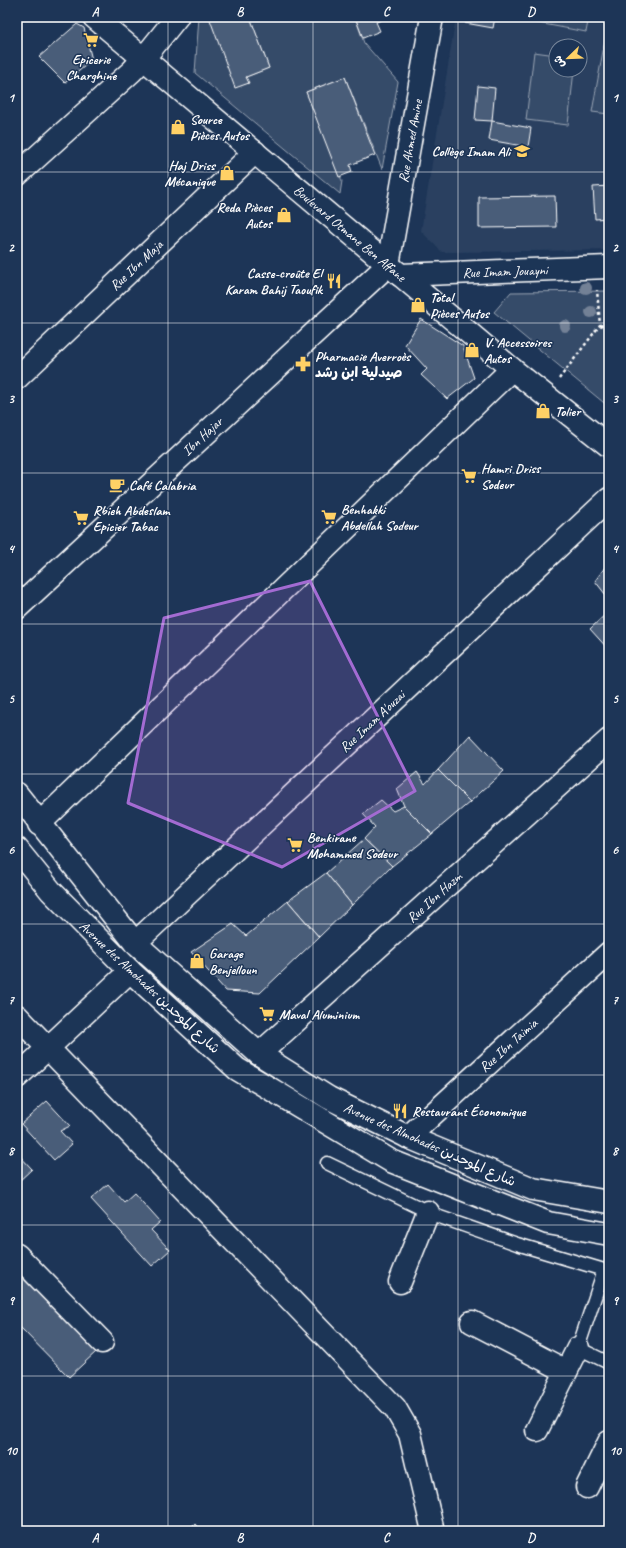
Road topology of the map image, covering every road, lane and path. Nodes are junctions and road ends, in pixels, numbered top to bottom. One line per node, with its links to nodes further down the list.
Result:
1 (94, 17): 4 (street, Boulevard Otmane Ben Affane)
2 (177, 17): 4 (street)
3 (432, 17): 8 (street, Rue Ahmed Amine)
4 (144, 58): 5 (street, Boulevard Otmane Ben Affane); 6 (street)
5 (255, 152): 8 (street, Boulevard Otmane Ben Affane); 12 (street, Rue Ibn Maja)
6 (17, 176)
7 (602, 267): 8 (street, Rue Imam Jouayni); 9 (path)
8 (394, 270): 11 (street, Boulevard Otmane Ben Affane); 16 (street, Ibn Hajar)
9 (600, 325): 10 (path); 13 (path)
10 (609, 328)
11 (512, 368): 13 (street, Boulevard Otmane Ben Affane); 19 (street)
12 (17, 378)
13 (546, 396): 14 (street, Boulevard Otmane Ben Affane)
14 (609, 446)
15 (609, 499): 21 (street, Rue Imam A'ouzai)
16 (17, 608)
17 (609, 740): 26 (street, Rue Ibn Hazm)
18 (17, 794): 19 (street, Avenue des Almohades شارع الموحدين)
19 (39, 824): 21 (street, Avenue des Almohades شارع الموحدين)
20 (17, 849): 23 (street, Avenue des Almohades شارع الموحدين)
21 (135, 944): 26 (street, Avenue des Almohades شارع الموحدين)
22 (609, 953): 28 (street, Rue Ibn Taimia)
23 (130, 971): 25 (street); 32 (street, Avenue des Almohades شارع الموحدين)
24 (17, 1016): 25 (street)
25 (48, 1048): 27 (street); 44 (street)
26 (259, 1054): 28 (street, Avenue des Almohades شارع الموحدين)
27 (17, 1077)
28 (408, 1137): 30 (street, Avenue des Almohades شارع الموحدين)
29 (327, 1164): 31 (lane)
30 (609, 1202)
31 (428, 1212): 34 (lane); 35 (street)
32 (609, 1234)
33 (17, 1255): 37 (street)
34 (606, 1270): 38 (lane)
35 (400, 1282)
36 (472, 1322): 40 (street)
37 (102, 1342)
38 (578, 1348): 39 (lane); 40 (street)
39 (609, 1363)
40 (566, 1371): 41 (street)
41 (537, 1430)
42 (609, 1442): 43 (street)
43 (587, 1487)
44 (433, 1531)

